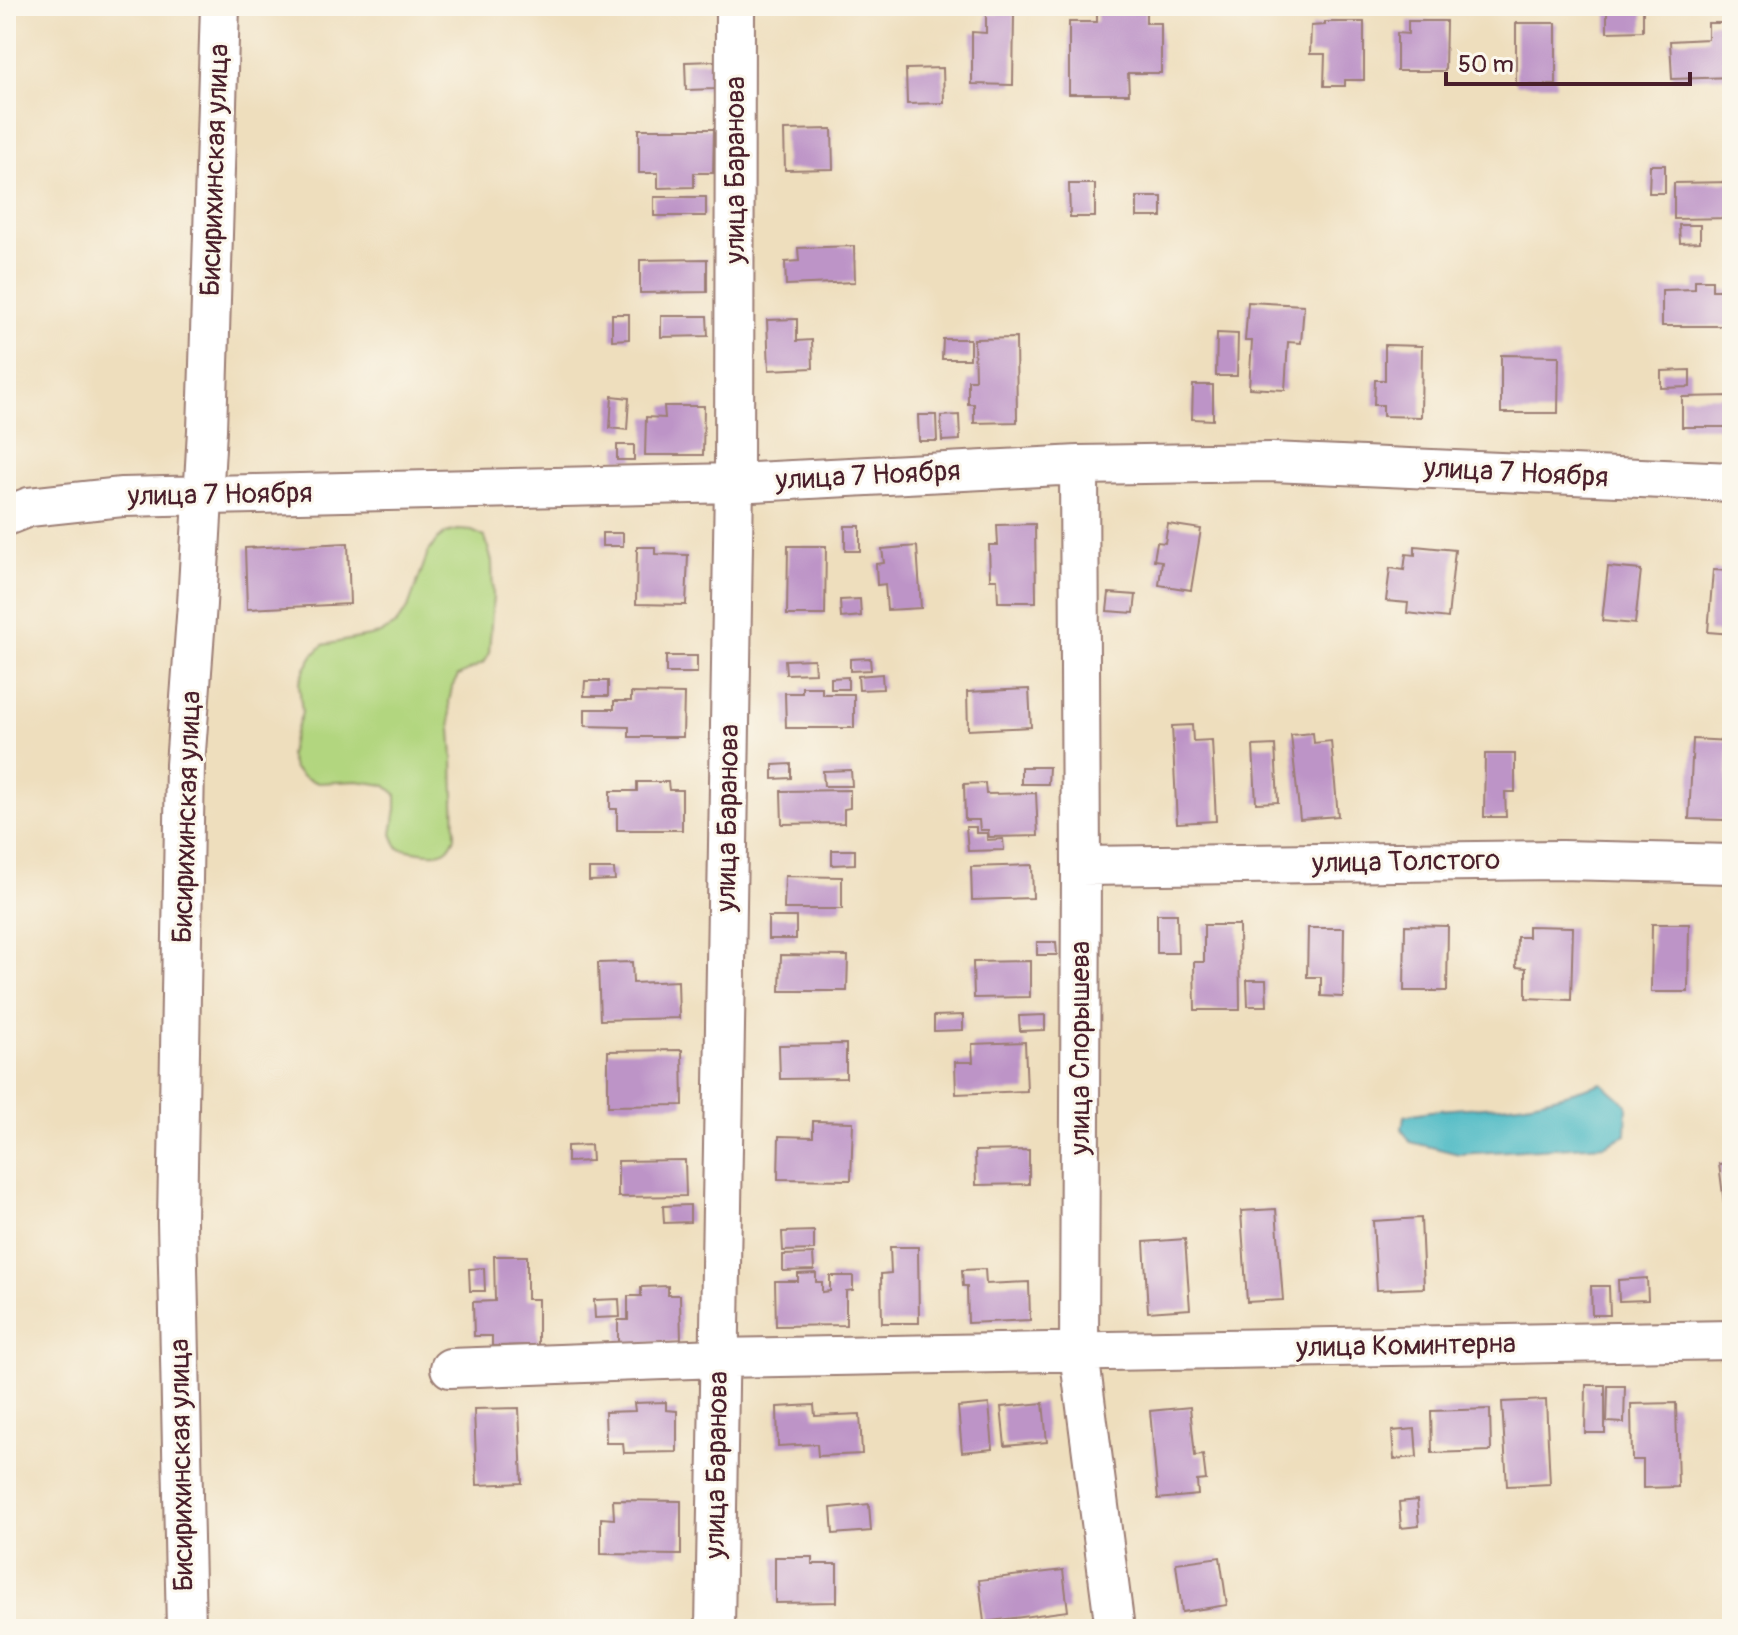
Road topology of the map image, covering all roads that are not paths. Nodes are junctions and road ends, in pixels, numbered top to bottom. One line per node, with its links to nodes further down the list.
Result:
1 (220, 6): 6 (street, Бисирихинская улица)
2 (735, 6): 5 (street, улица Баранова)
3 (1079, 465): 4 (street, улица 7 Ноября); 5 (street, улица 7 Ноября); 9 (street, улица Спорышева)
4 (1732, 482)
5 (734, 483): 6 (street, улица 7 Ноября); 12 (street, улица Баранова)
6 (203, 495): 7 (street, улица 7 Ноября); 14 (street, Бисирихинская улица)
7 (6, 516)
8 (1732, 864): 9 (street, улица Толстого)
9 (1081, 866): 11 (street, улица Спорышева)
10 (1732, 1340): 11 (street, улица Коминтерна)
11 (1079, 1353): 12 (street, улица Коминтерна); 16 (street, улица Спорышева)
12 (718, 1358): 13 (street, улица Коминтерна); 15 (street, улица Баранова)
13 (450, 1368)
14 (186, 1629)
15 (715, 1629)
16 (1115, 1629)

